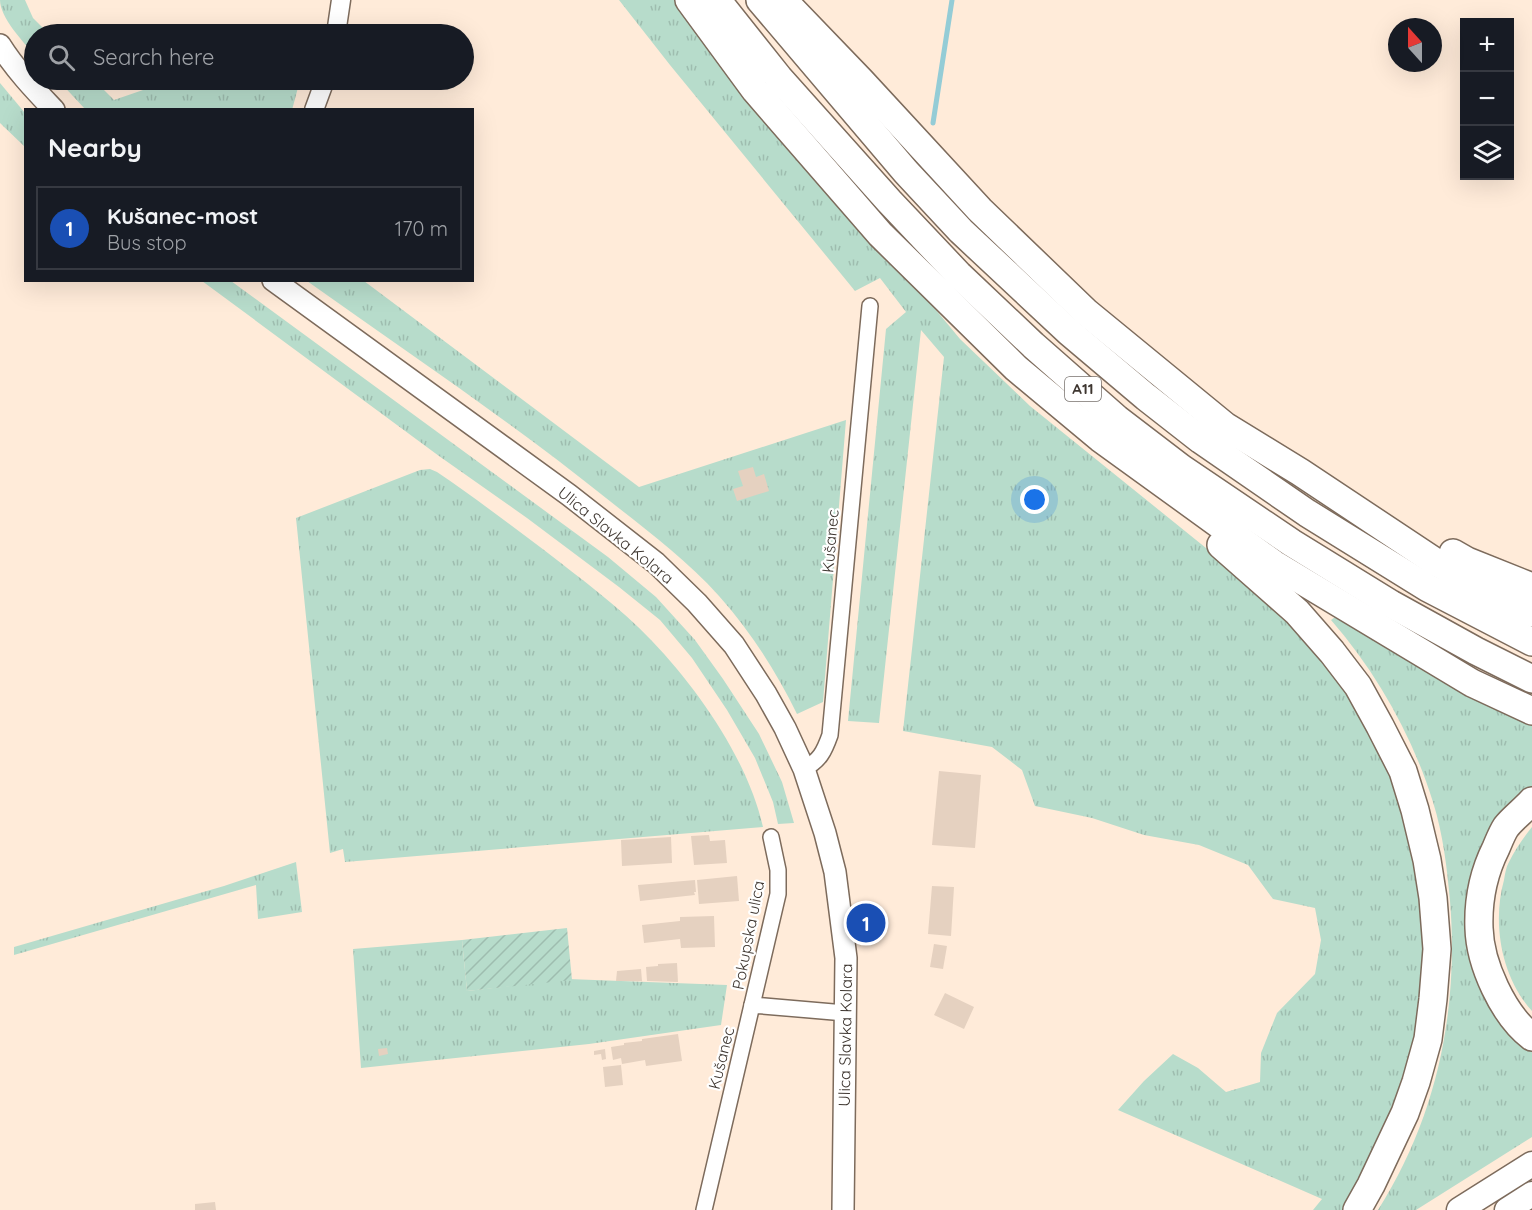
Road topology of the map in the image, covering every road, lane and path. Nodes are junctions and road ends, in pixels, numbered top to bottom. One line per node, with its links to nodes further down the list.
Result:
1 (341, 0): 6 (street)
2 (689, 0): 15 (highway)
3 (717, 0): 20 (highway, A11)
4 (760, 0): 19 (highway, A11)
5 (783, 0): 16 (highway)
6 (337, 24)
7 (0, 45): 8 (main road)
8 (24, 76)
9 (35, 90): 11 (main road)
10 (321, 90): 12 (street)
11 (52, 108)
12 (315, 108)
13 (276, 282): 22 (main road, Ulica Slavka Kolara)
14 (870, 306): 22 (street, Kušanec)
15 (1100, 438): 21 (highway); 32 (highway)
16 (1300, 472): 17 (highway); 18 (highway)
17 (1532, 587)
18 (1532, 613)
19 (1532, 642)
20 (1532, 679)
21 (1532, 711)
22 (804, 769): 26 (main road, Ulica Slavka Kolara)
23 (1532, 801): 27 (highway)
24 (771, 837): 25 (street, Pokupska ulica)
25 (752, 1005): 26 (street); 30 (street, Kušanec)
26 (845, 1013): 31 (main road, Ulica Slavka Kolara)
27 (1532, 1037)
28 (1532, 1164): 33 (main road)
29 (1532, 1194): 34 (main road)
30 (704, 1210)
31 (843, 1210)
32 (1357, 1210)
33 (1459, 1210)
34 (1507, 1210)

